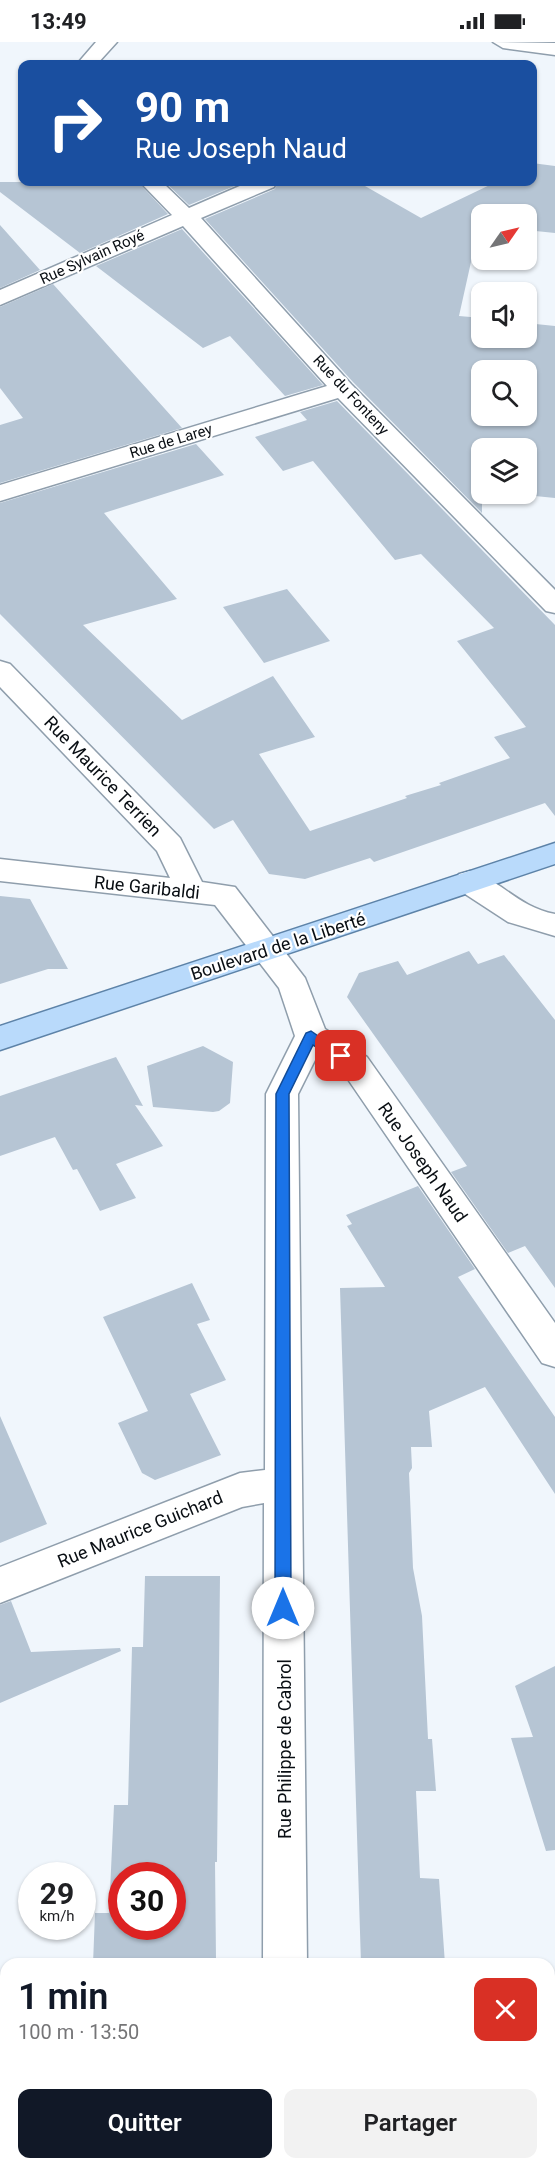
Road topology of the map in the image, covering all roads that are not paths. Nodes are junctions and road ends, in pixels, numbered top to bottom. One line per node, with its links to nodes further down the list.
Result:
1 (107, 42): 4 (street)
2 (502, 42): 3 (street)
3 (555, 49)
4 (91, 60)
5 (154, 186): 7 (street, Rue du Fonteny)
6 (256, 186): 7 (street, Rue Sylvain Royé)
7 (185, 216): 8 (street, Rue Sylvain Royé); 9 (street, Rue du Fonteny)
8 (0, 298)
9 (343, 389): 10 (street, Rue de Larey); 11 (street, Rue du Fonteny)
10 (0, 493)
11 (555, 605)
12 (0, 670): 16 (street, Rue Maurice Terrien)
13 (555, 853): 15 (main road, Boulevard de la Liberté)
14 (0, 870): 16 (street, Rue Garibaldi)
15 (470, 882): 17 (street); 18 (main road, Boulevard de la Liberté)
16 (191, 891): 18 (street, Rue Garibaldi)
17 (555, 925)
18 (270, 949): 19 (street); 20 (main road, Boulevard de la Liberté)
19 (311, 1036): 21 (street, Rue Joseph Naud); 22 (street, Rue Philippe de Cabrol)
20 (0, 1038)
21 (555, 1352)
22 (283, 1484): 23 (street, Rue Maurice Guichard); 24 (street, Rue Philippe de Cabrol)
23 (0, 1585)
24 (285, 1958)

